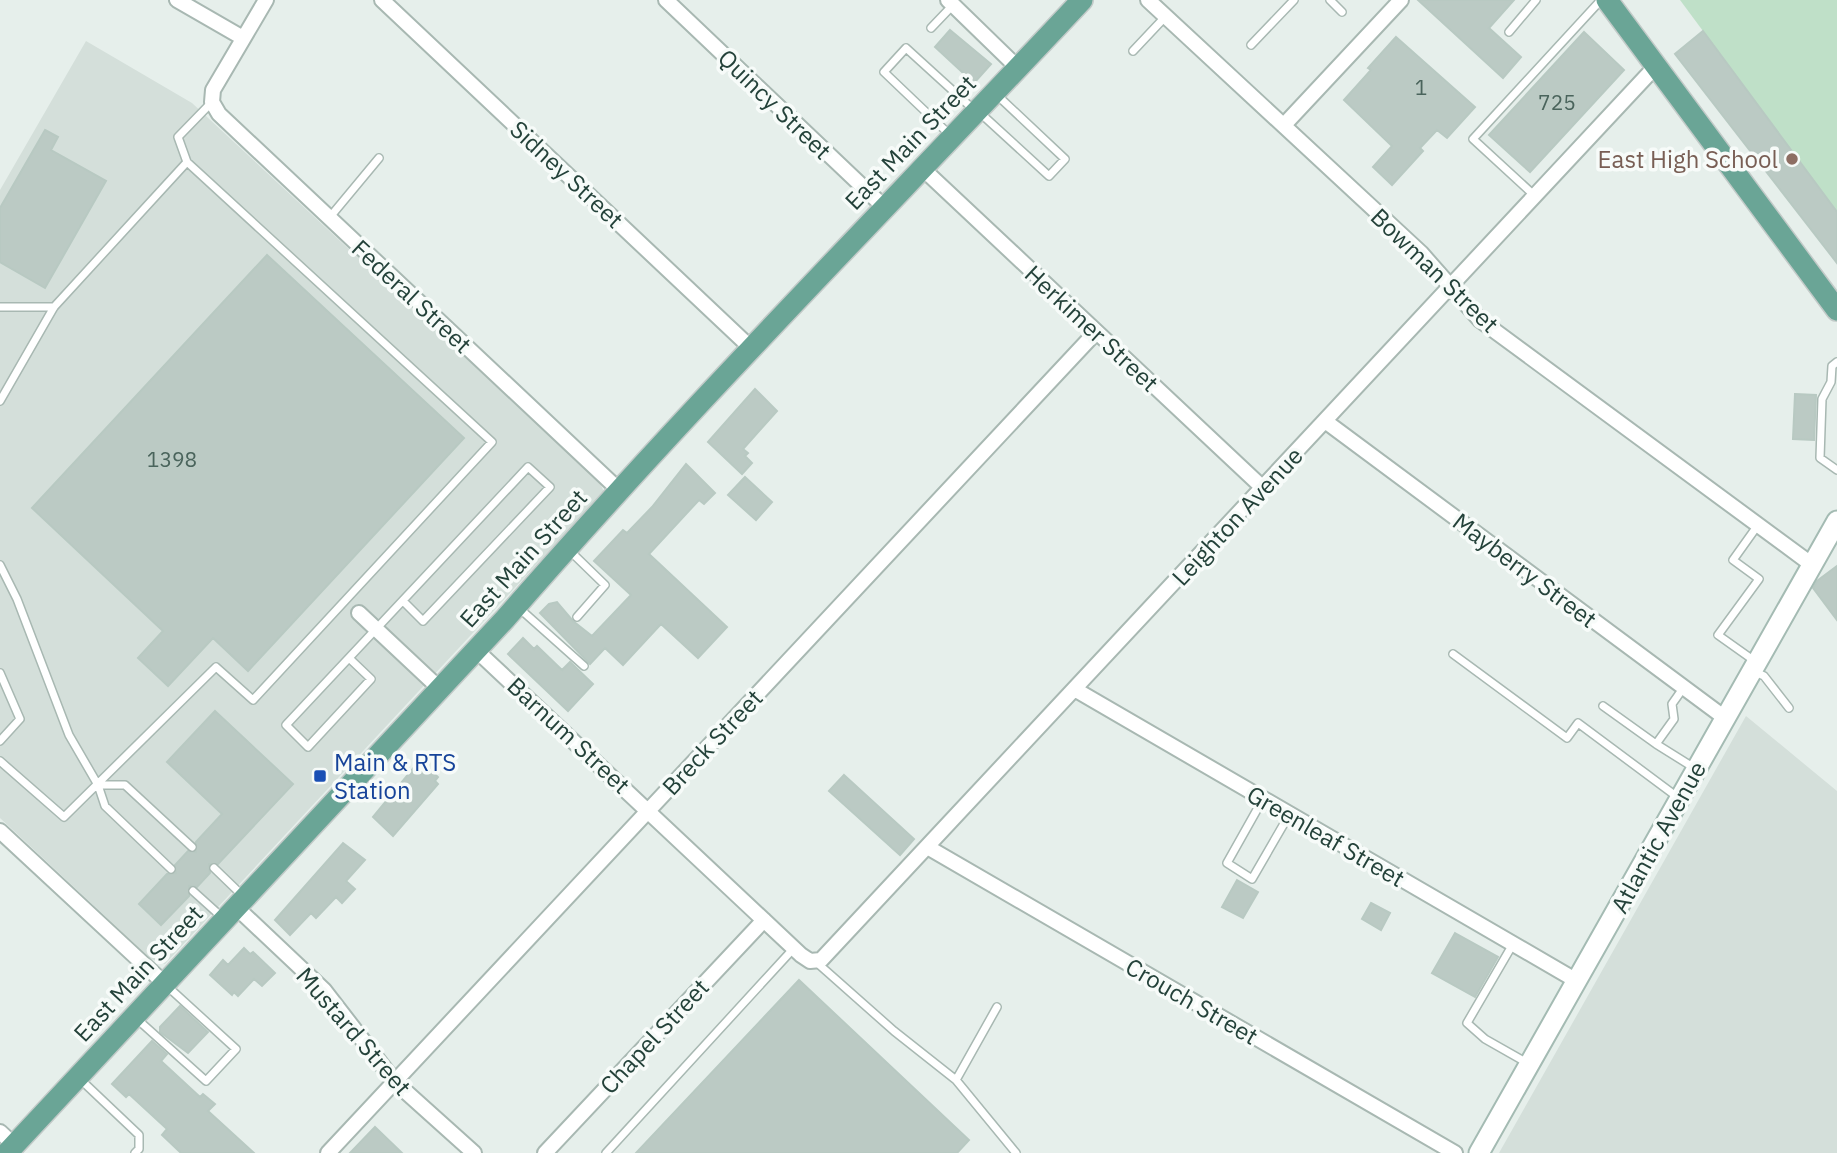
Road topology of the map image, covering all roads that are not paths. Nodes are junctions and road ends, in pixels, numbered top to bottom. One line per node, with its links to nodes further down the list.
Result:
1 (177, 0): 18 (street)
2 (266, 0): 18 (street)
3 (382, 0): 39 (street, Sidney Street)
4 (666, 0): 32 (street, Quincy Street)
5 (1082, 0): 22 (main road, East Main Street)
6 (1148, 0): 15 (street, Bowman Street)
7 (1294, 0): 19 (lane)
8 (1329, 0): 14 (lane)
9 (1401, 0): 26 (street)
10 (1536, 0): 17 (lane)
11 (1601, 0): 31 (lane)
12 (1607, 0): 21 (main road)
13 (950, 3): 16 (lane); 22 (street)
14 (1342, 12)
15 (1166, 16): 20 (lane); 26 (street, Bowman Street)
16 (932, 28)
17 (1509, 32)
18 (243, 38): 24 (street)
19 (1251, 45)
20 (1133, 51)
21 (1656, 66): 31 (street, Leighton Avenue); 37 (main road)
22 (1018, 68): 23 (main road, East Main Street)
23 (995, 92): 25 (main road, East Main Street); 25 (lane)
24 (212, 99): 29 (lane); 33 (street, Federal Street)
25 (977, 111): 27 (main road, East Main Street); 27 (lane)
26 (1284, 125): 34 (street, Bowman Street)
27 (952, 137): 30 (main road, East Main Street)
28 (379, 158): 33 (lane)
29 (187, 162): 36 (lane); 51 (lane)
30 (922, 168): 32 (main road, East Main Street); 38 (street, Herkimer Street)
31 (1535, 196): 34 (street, Leighton Avenue)
32 (884, 207): 39 (main road, East Main Street)
33 (329, 218): 45 (street, Federal Street)
34 (1450, 288): 42 (street, Leighton Avenue); 47 (street, Bowman Street)
35 (0, 307): 36 (lane)
36 (54, 307): 41 (lane)
37 (1837, 310)
38 (1096, 332): 44 (street, Herkimer Street); 76 (street, Breck Street)
39 (752, 349): 45 (main road, East Main Street)
40 (1837, 362): 43 (lane)
41 (0, 401)
42 (1325, 421): 44 (street, Leighton Avenue); 63 (street, Mayberry Street)
43 (1837, 470)
44 (1263, 488): 65 (street, Leighton Avenue)
45 (620, 491): 48 (main road, East Main Street)
46 (1837, 521): 49 (main road, Atlantic Avenue)
47 (1758, 525): 49 (street, Bowman Street); 61 (lane)
48 (566, 547): 53 (main road, East Main Street); 55 (lane)
49 (1811, 564): 61 (main road, Atlantic Avenue)
50 (0, 565): 73 (lane)
51 (345, 601): 54 (lane); 73 (lane)
52 (403, 601): 52 (lane); 56 (lane)
53 (516, 606): 57 (main road, East Main Street); 60 (lane)
54 (359, 613): 56 (street)
55 (577, 617)
56 (376, 629): 59 (lane); 64 (street)
57 (476, 650): 64 (main road, East Main Street); 76 (street, Barnum Street)
58 (1454, 654): 75 (lane)
59 (349, 658): 59 (lane)
60 (584, 666)
61 (1754, 666): 67 (lane); 68 (main road, Atlantic Avenue)
62 (0, 673): 69 (lane)
63 (1684, 687): 68 (street, Mayberry Street); 70 (lane)
64 (440, 689): 84 (main road, East Main Street)
65 (1076, 690): 74 (street, Greenleaf Street); 80 (street, Leighton Avenue)
66 (1603, 706): 70 (lane)
67 (1789, 708)
68 (1725, 718): 72 (main road, Atlantic Avenue)
69 (0, 741)
70 (1656, 744): 72 (lane)
71 (0, 761): 73 (lane)
72 (1696, 769): 75 (main road, Atlantic Avenue)
73 (98, 785): 79 (lane); 82 (lane)
74 (1263, 799): 77 (street, Greenleaf Street); 77 (lane)
75 (1680, 799): 89 (main road, Atlantic Avenue)
76 (649, 810): 85 (street, Barnum Street); 96 (street, Breck Street)
77 (1289, 814): 86 (street, Greenleaf Street)
78 (0, 831): 90 (street)
79 (192, 847)
80 (929, 848): 88 (street, Leighton Avenue); 104 (street, Crouch Street)
81 (214, 868): 84 (lane)
82 (171, 869)
83 (193, 891): 84 (lane)
84 (235, 908): 90 (main road, East Main Street); 96 (street, Mustard Street)
85 (764, 919): 87 (street, Barnum Street); 101 (street, Chapel Street)
86 (1513, 944): 89 (street, Greenleaf Street); 93 (lane)
87 (794, 948): 88 (street, Barnum Street); 102 (lane)
88 (815, 961): 95 (lane)
89 (1577, 981): 93 (main road, Atlantic Avenue)
90 (165, 984): 92 (main road, East Main Street); 92 (lane)
91 (997, 1007): 95 (lane)
92 (134, 1017): 94 (main road, East Main Street)
93 (1530, 1064): 105 (main road, Atlantic Avenue)
94 (78, 1077): 97 (main road, East Main Street); 98 (lane)
95 (956, 1080): 103 (lane)
96 (395, 1082): 99 (street, Breck Street); 100 (street, Mustard Street)
97 (7, 1143)
98 (139, 1152)
99 (328, 1153)
100 (474, 1153)
101 (545, 1153)
102 (606, 1153)
103 (1016, 1153)
104 (1455, 1153)
105 (1479, 1153)

